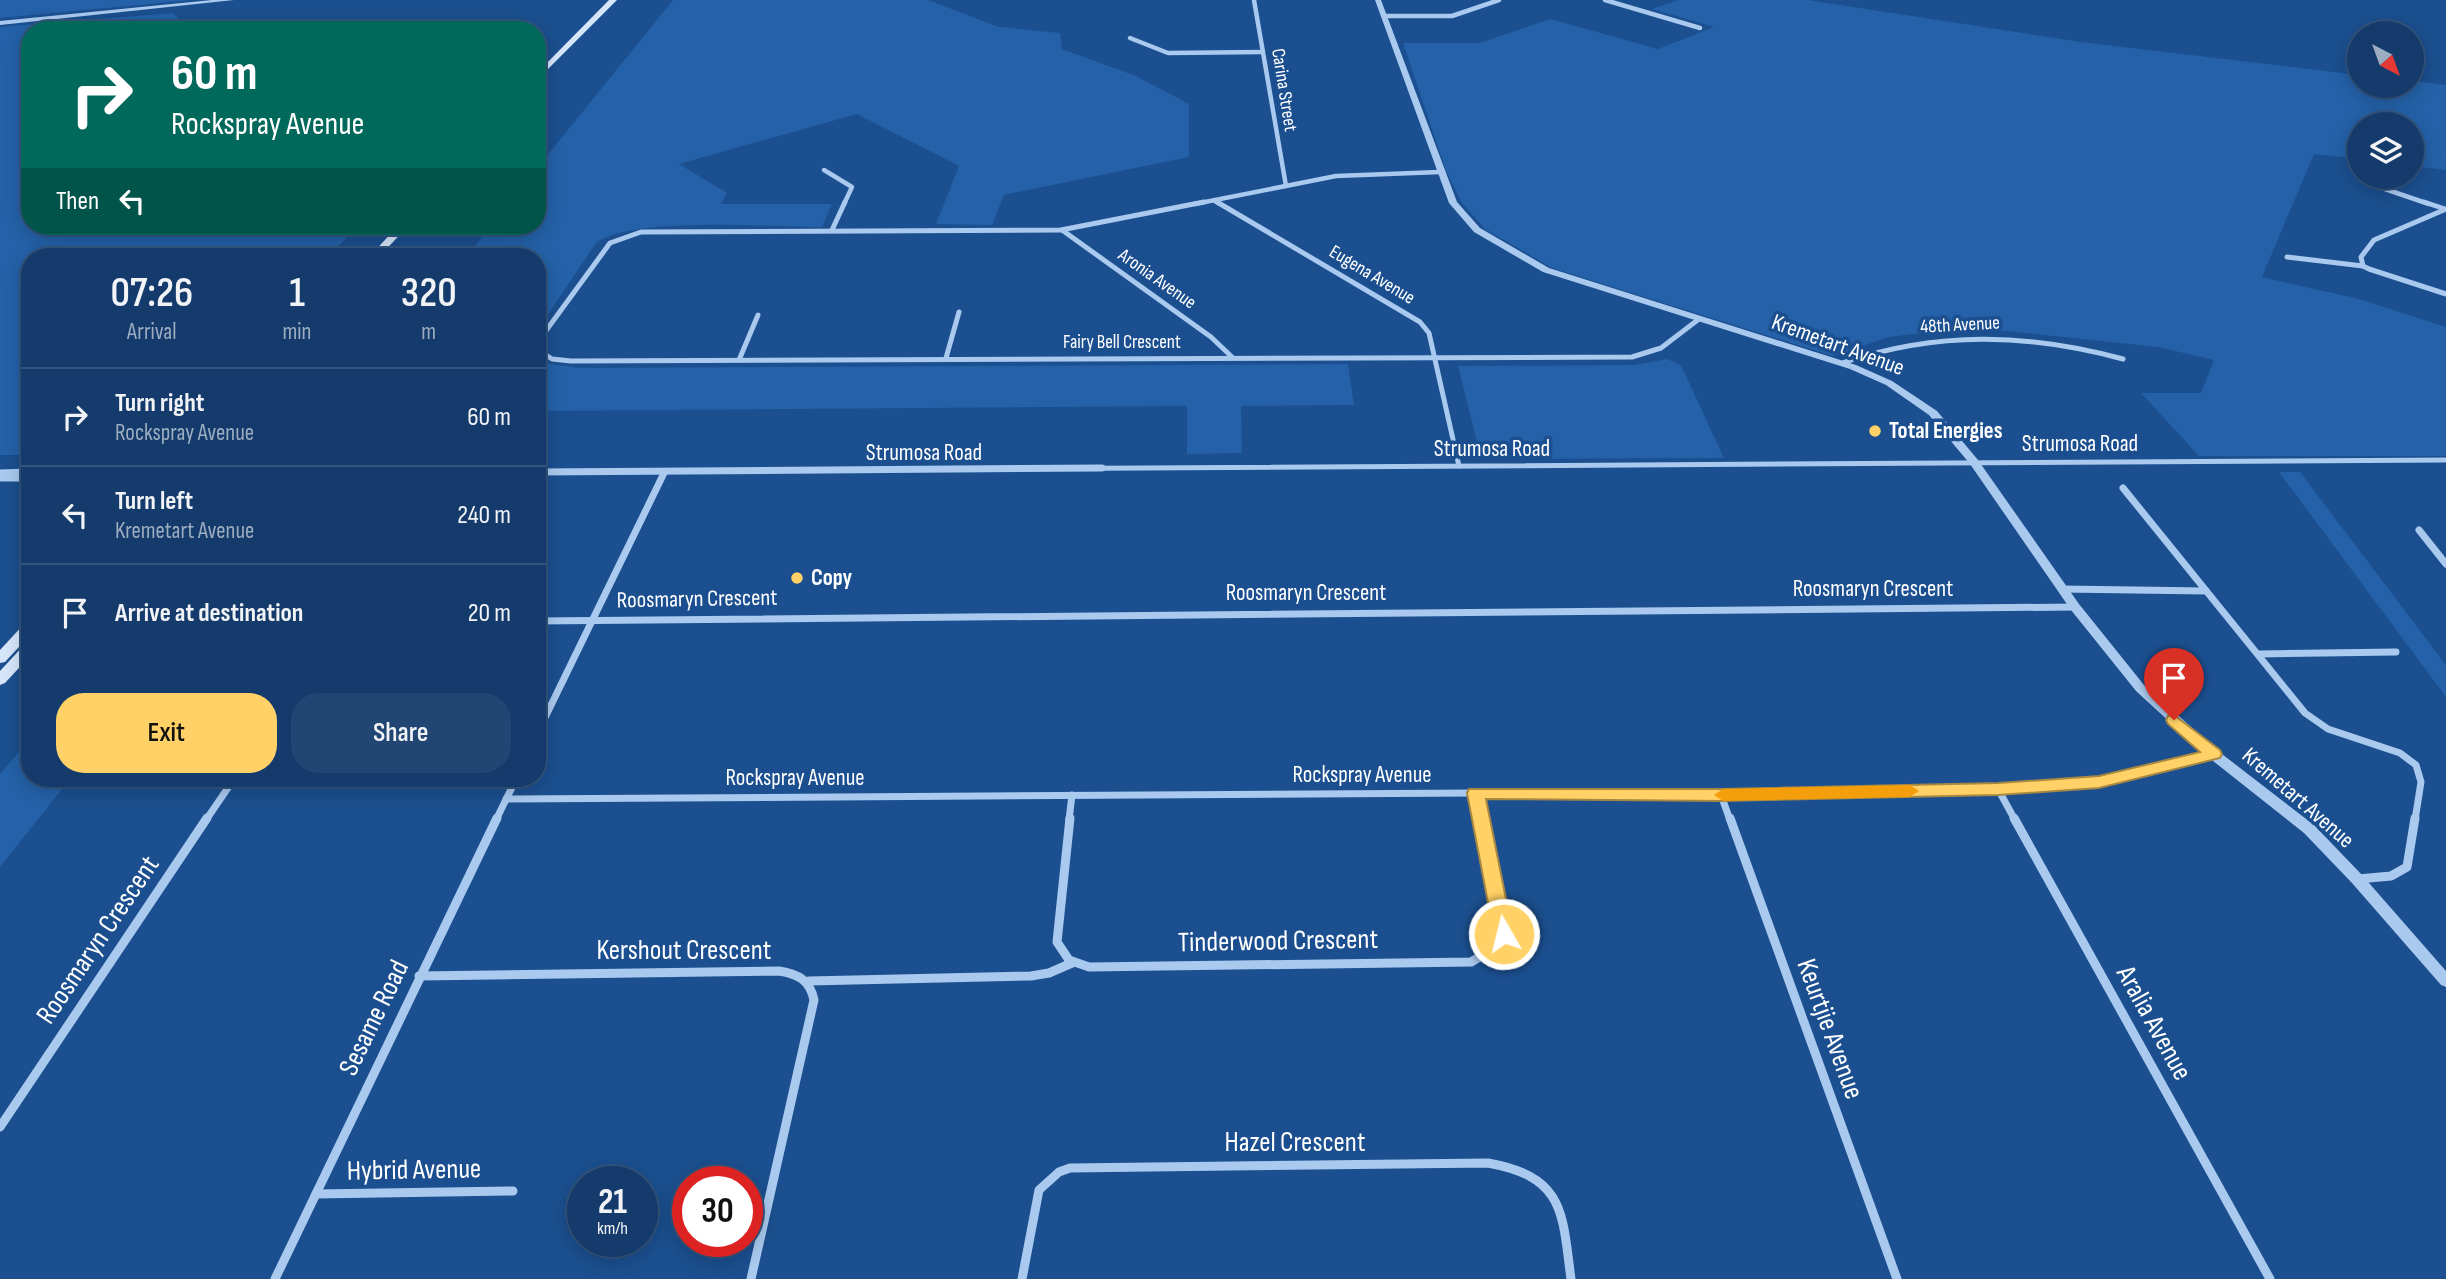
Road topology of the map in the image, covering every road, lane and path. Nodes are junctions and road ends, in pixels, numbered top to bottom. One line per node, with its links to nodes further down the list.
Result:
1 (231, 0): 9 (street)
2 (605, 0): 11 (main road)
3 (613, 0): 11 (main road)
4 (1254, 0): 13 (street, Carina Street)
5 (1378, 0): 8 (street, Kremetart Avenue)
6 (1499, 0): 8 (street)
7 (1605, 0): 10 (street)
8 (1384, 16): 16 (street, Kremetart Avenue)
9 (0, 23)
10 (1700, 28)
11 (580, 32): 14 (main road)
12 (1130, 38): 13 (street)
13 (1263, 52): 17 (street, Carina Street)
14 (546, 68)
15 (824, 170): 20 (street)
16 (1440, 172): 17 (street); 29 (street, Kremetart Avenue)
17 (1286, 186): 19 (street)
18 (2385, 189): 25 (street)
19 (1215, 201): 21 (street); 31 (street, Eugena Avenue)
20 (832, 230): 21 (street); 30 (street)
21 (1061, 230): 33 (street, Aronia Avenue)
22 (395, 235): 23 (main road)
23 (382, 248)
24 (2287, 257): 25 (street)
25 (2363, 266): 26 (street)
26 (2446, 294)
27 (959, 312): 34 (street)
28 (758, 315): 36 (street)
29 (1699, 318): 31 (street, Fairy Bell Crescent); 37 (street, Kremetart Avenue)
30 (546, 331)
31 (1434, 356): 33 (street, Fairy Bell Crescent); 40 (street, Eugena Avenue)
32 (546, 357): 36 (street, Fairy Bell Crescent)
33 (1232, 357): 34 (street, Fairy Bell Crescent)
34 (946, 358): 36 (street, Fairy Bell Crescent)
35 (2123, 359): 37 (street, 48th Avenue)
36 (739, 360)
37 (1842, 363): 39 (street, Kremetart Avenue)
38 (2446, 460): 39 (street, Strumosa Road)
39 (1974, 461): 40 (street, Strumosa Road); 50 (street, Kremetart Avenue)
40 (1459, 466): 44 (street, Strumosa Road)
41 (0, 472): 42 (street)
42 (21, 472)
43 (546, 472): 44 (street, Strumosa Road)
44 (664, 473): 53 (street)
45 (0, 478): 46 (street)
46 (21, 478)
47 (2123, 488): 51 (street)
48 (2418, 530): 49 (street)
49 (2446, 564)
50 (2062, 589): 51 (street); 52 (street, Kremetart Avenue)
51 (2206, 591): 57 (street)
52 (2075, 607): 53 (street, Roosmaryn Crescent); 62 (street, Kremetart Avenue)
53 (592, 620): 54 (street, Roosmaryn Crescent); 61 (street)
54 (546, 621)
55 (21, 636): 59 (main road)
56 (2396, 652): 57 (street)
57 (2259, 654): 70 (street)
58 (21, 657): 60 (main road)
59 (0, 659)
60 (0, 680)
61 (546, 715)
62 (2213, 754): 65 (street, Rockspray Avenue); 70 (street, Kremetart Avenue)
63 (229, 787): 75 (street, Roosmaryn Crescent)
64 (512, 787): 69 (street, Sesame Road)
65 (1998, 789): 68 (street, Rockspray Avenue); 83 (street, Aralia Avenue)
66 (1476, 793): 67 (street, Rockspray Avenue); 68 (street, Rockspray Avenue); 71 (street, Tinderwood Crescent)
67 (1072, 795): 69 (street, Rockspray Avenue); 71 (street)
68 (1721, 795): 82 (street, Keurtjie Avenue)
69 (506, 799): 72 (street, Sesame Road)
70 (2357, 879): 74 (street, Kremetart Avenue)
71 (1072, 963): 73 (street, Kershout Crescent)
72 (419, 976): 73 (street, Kershout Crescent); 77 (street, Sesame Road)
73 (808, 981): 79 (street)
74 (2446, 981)
75 (0, 1127)
76 (513, 1191): 77 (street, Hybrid Avenue)
77 (316, 1194): 78 (street, Sesame Road)
78 (275, 1279)
79 (751, 1279)
80 (1022, 1279): 81 (street, Hazel Crescent)
81 (1571, 1279)
82 (1897, 1279)
83 (2270, 1279)

